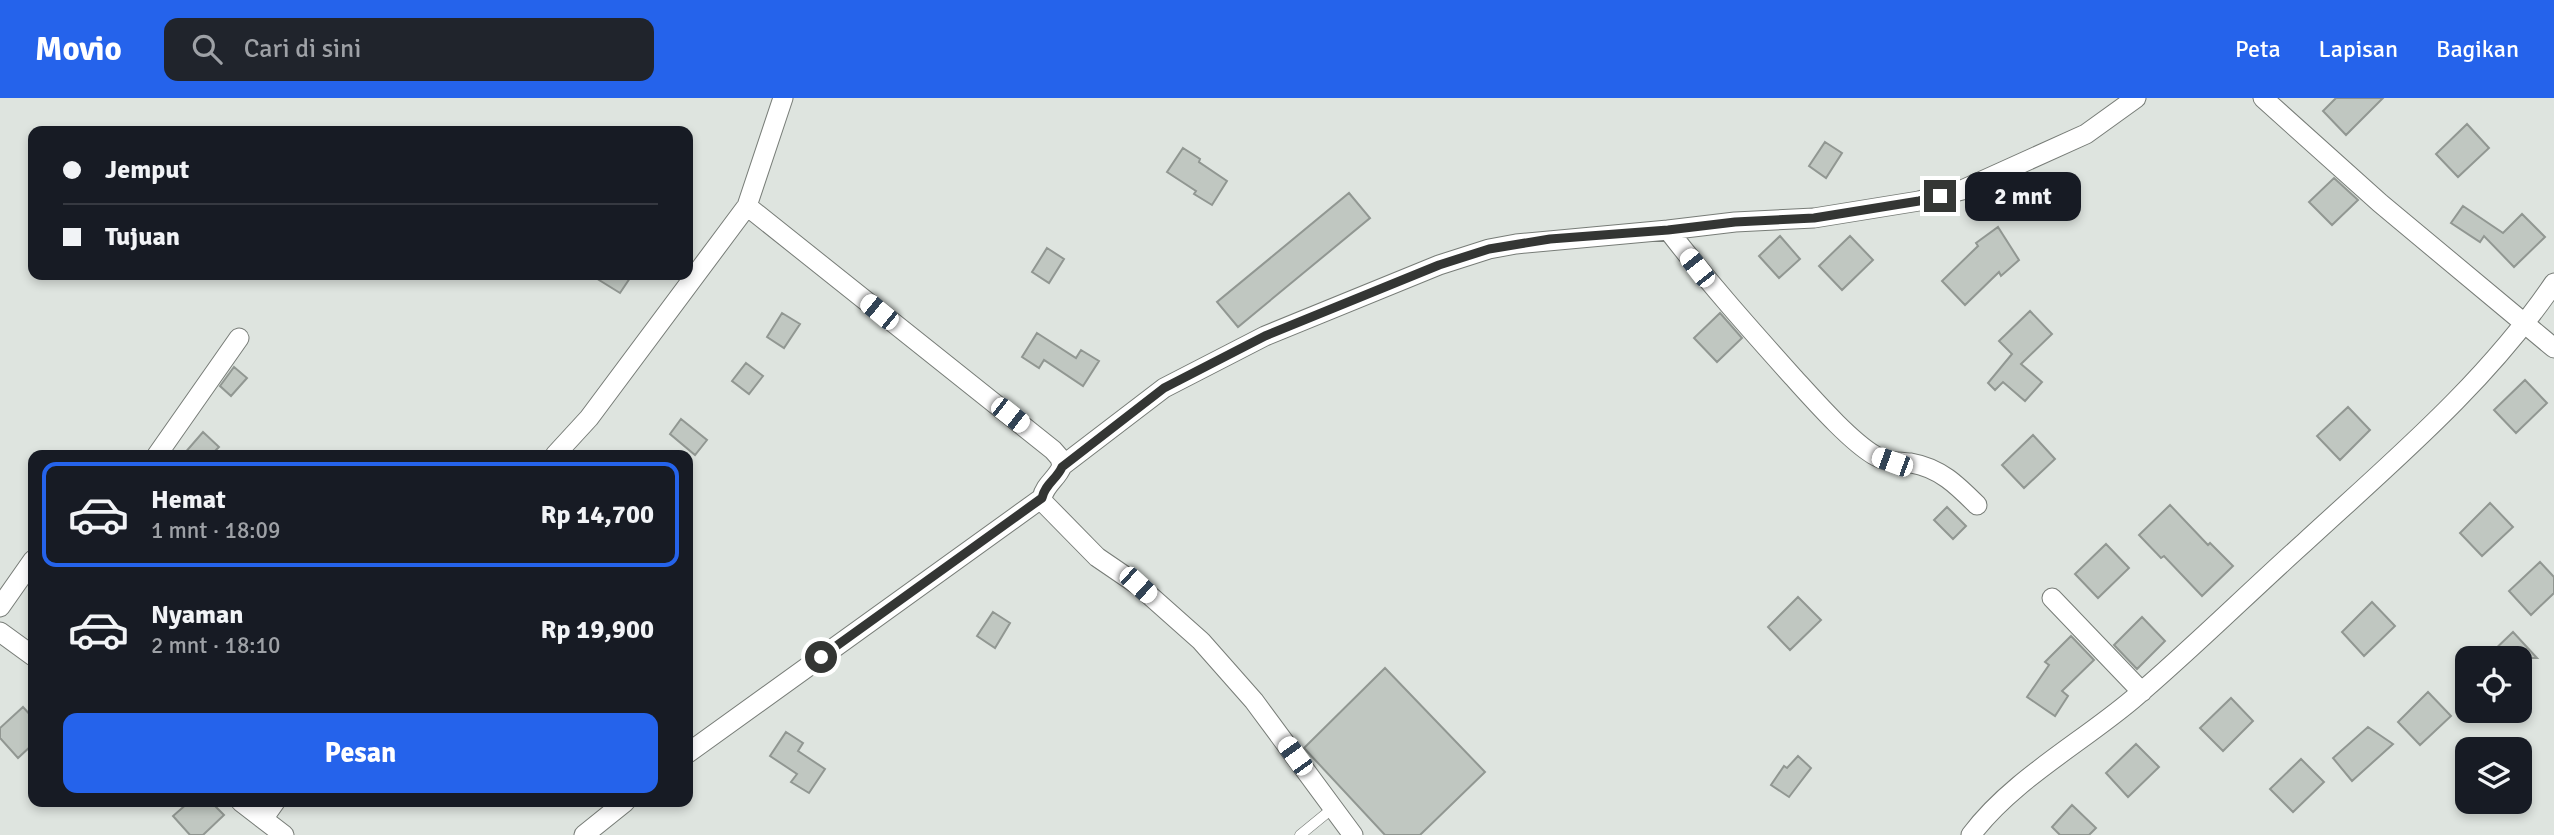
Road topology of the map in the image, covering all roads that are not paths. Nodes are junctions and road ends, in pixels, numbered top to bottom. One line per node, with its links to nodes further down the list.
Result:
1 (783, 98): 4 (street)
2 (2136, 98): 5 (street)
3 (2263, 98): 9 (street)
4 (747, 206): 6 (street); 14 (street)
5 (1668, 230): 14 (street); 16 (street)
6 (693, 278)
7 (692, 280): 13 (street)
8 (2554, 283): 9 (street)
9 (2524, 325): 11 (street); 22 (street)
10 (239, 338): 12 (street)
11 (2554, 348)
12 (161, 450)
13 (560, 450)
14 (1062, 467): 15 (street)
15 (1042, 498): 23 (street); 27 (street)
16 (1977, 505)
17 (28, 567): 19 (street)
18 (2052, 598): 22 (street)
19 (0, 607)
20 (0, 632): 21 (street)
21 (28, 652)
22 (2142, 692): 33 (street)
23 (693, 749)
24 (247, 807): 28 (street)
25 (271, 807): 28 (street)
26 (619, 807): 30 (street)
27 (1334, 808): 31 (lane); 32 (street)
28 (263, 819): 29 (street)
29 (284, 835)
30 (584, 835)
31 (1300, 835)
32 (1353, 835)
33 (1971, 835)

